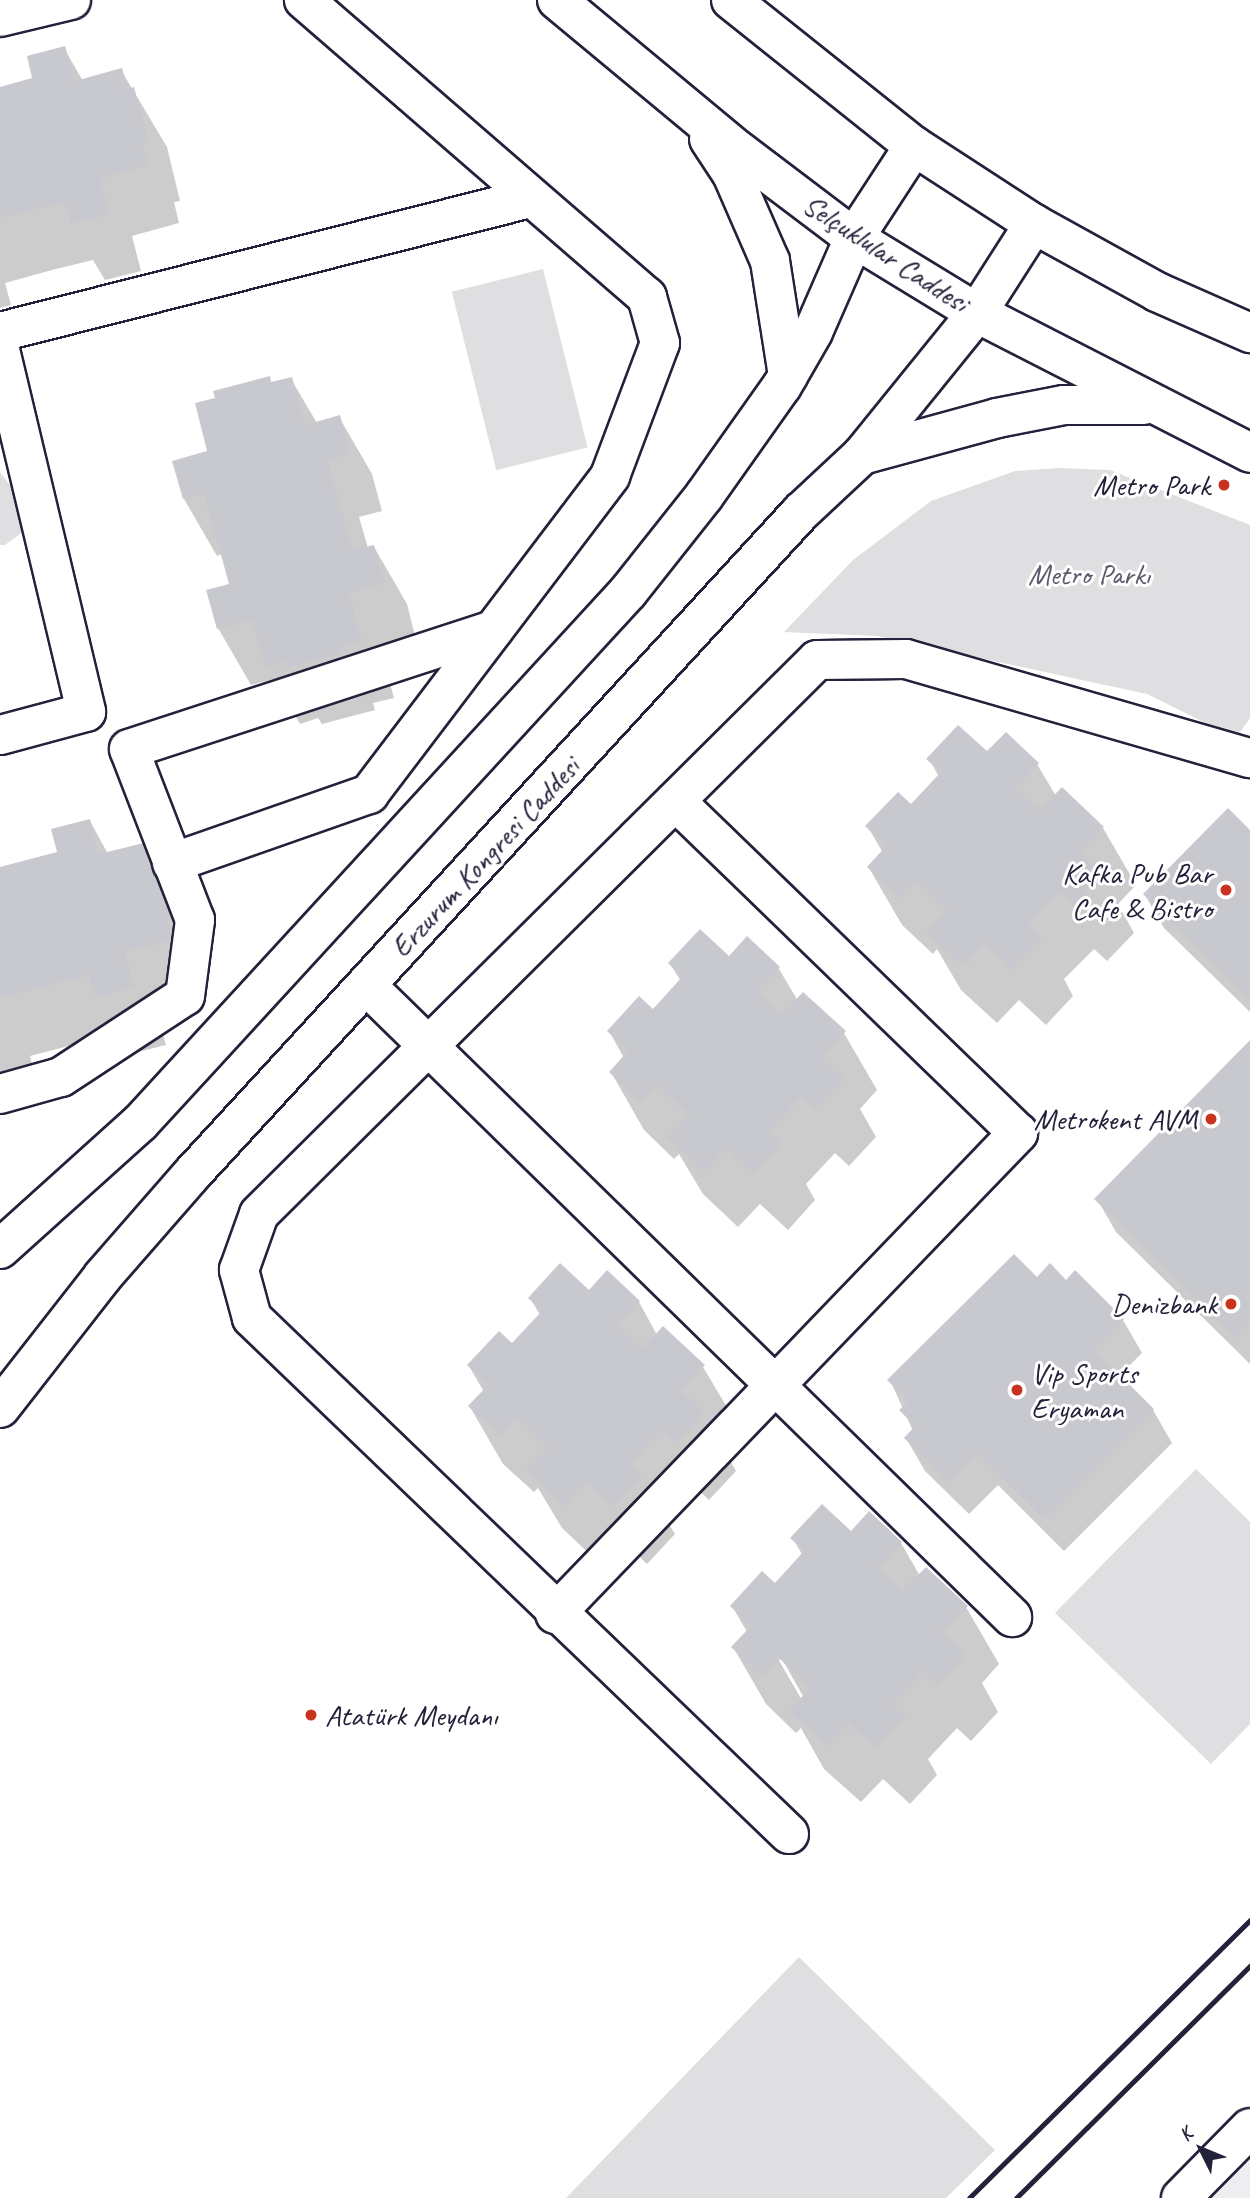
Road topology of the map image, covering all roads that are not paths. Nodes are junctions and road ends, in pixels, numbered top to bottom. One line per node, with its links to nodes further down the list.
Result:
1 (71, 0): 5 (street)
2 (304, 0): 8 (street)
3 (557, 0): 6 (street, Selçuklular Caddesi)
4 (731, 0): 7 (street)
5 (0, 17)
6 (694, 113): 10 (street, Selçuklular Caddesi); 15 (street)
7 (914, 146): 9 (street); 10 (street)
8 (530, 198): 12 (street); 19 (street)
9 (1034, 224): 11 (street, Erzurum Kongresi Caddesi); 13 (street)
10 (854, 238): 11 (street, Selçuklular Caddesi); 15 (street)
11 (977, 313): 16 (street, Selçuklular Caddesi); 18 (street, Erzurum Kongresi Caddesi)
12 (0, 332)
13 (1250, 333)
14 (0, 349): 20 (street)
15 (788, 376): 27 (street)
16 (1151, 405): 17 (street, Selçuklular Caddesi); 18 (street)
17 (1250, 453)
18 (862, 455): 24 (street, Erzurum Kongresi Caddesi)
19 (493, 630): 23 (street); 23 (street)
20 (0, 735)
21 (1250, 758): 22 (street)
22 (675, 801): 25 (street); 28 (street)
23 (172, 863): 26 (street)
24 (366, 985): 25 (street); 29 (street, Erzurum Kongresi Caddesi)
25 (428, 1046): 28 (street); 30 (street)
26 (0, 1094)
27 (0, 1249)
28 (772, 1383): 30 (street); 31 (street)
29 (0, 1408)
30 (555, 1614): 32 (street)
31 (1012, 1617)
32 (789, 1834)
33 (1250, 2128): 34 (street)
34 (1181, 2198)

